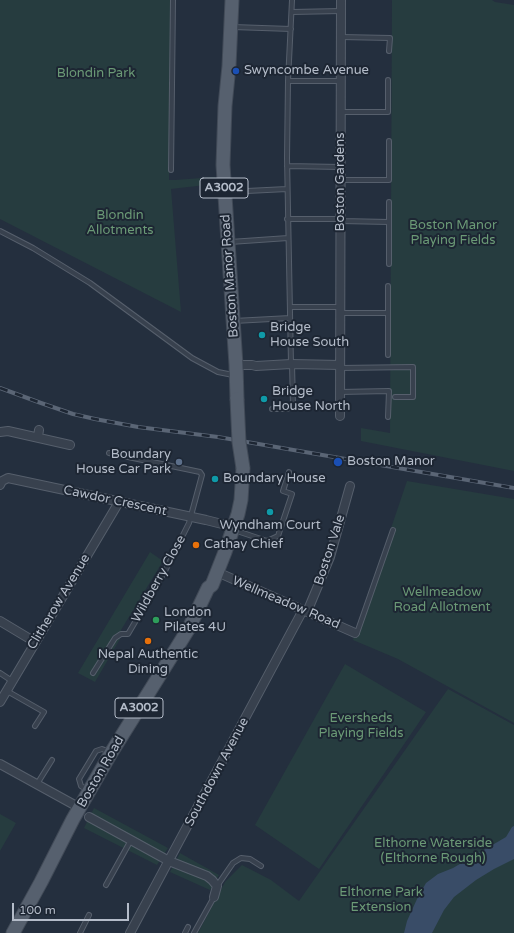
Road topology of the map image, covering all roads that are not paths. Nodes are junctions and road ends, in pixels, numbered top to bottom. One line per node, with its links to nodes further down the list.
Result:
1 (173, 0): 18 (lane)
2 (232, 0): 7 (main road, Boston Manor Road / A3002)
3 (292, 0): 5 (lane)
4 (341, 0): 6 (street, Boston Gardens)
5 (292, 12): 6 (lane); 8 (lane)
6 (341, 12): 9 (street, Boston Gardens)
7 (230, 27): 8 (lane); 21 (main road, Boston Manor Road / A3002)
8 (291, 29): 12 (lane)
9 (341, 37): 10 (lane); 13 (street, Boston Gardens)
10 (389, 51)
11 (388, 80): 14 (lane)
12 (288, 81): 13 (lane); 16 (lane)
13 (340, 81): 14 (street, Boston Gardens)
14 (341, 112): 17 (street, Boston Gardens)
15 (389, 141): 19 (lane)
16 (287, 166): 17 (lane); 20 (lane)
17 (341, 167): 19 (street, Boston Gardens)
18 (171, 170)
19 (341, 180): 24 (street, Boston Gardens)
20 (287, 189): 21 (lane); 23 (lane)
21 (224, 192): 28 (main road, Boston Manor Road / A3002)
22 (389, 202): 25 (lane)
23 (287, 219): 24 (lane); 27 (lane)
24 (341, 220): 25 (lane); 32 (street, Boston Gardens)
25 (389, 222): 29 (lane)
26 (0, 231): 39 (lane)
27 (288, 238): 28 (lane); 31 (lane)
28 (228, 242): 35 (main road, Boston Manor Road / A3002)
29 (389, 264)
30 (388, 286): 33 (lane)
31 (290, 307): 32 (lane); 34 (lane)
32 (340, 310): 33 (lane); 38 (street, Boston Gardens)
33 (388, 313): 36 (lane)
34 (290, 318): 35 (lane); 37 (lane)
35 (233, 321): 39 (main road, Boston Manor Road / A3002)
36 (388, 355)
37 (291, 364): 38 (street); 39 (street); 42 (lane)
38 (340, 366): 40 (street, Boston Gardens); 41 (lane)
39 (236, 370): 53 (main road, Boston Manor Road / A3002, bridge)
40 (340, 392): 43 (street, Boston Gardens); 44 (lane)
41 (395, 397)
42 (272, 409)
43 (340, 416)
44 (388, 417)
45 (0, 432): 46 (street)
46 (70, 445)
47 (108, 453): 52 (lane)
48 (289, 472): 53 (lane)
49 (0, 485): 51 (street, Cawdor Crescent)
50 (350, 486): 56 (street, Boston Vale)
51 (119, 502): 52 (street, Cawdor Crescent); 59 (street, Clitherow Avenue)
52 (191, 517): 53 (street, Cawdor Crescent); 61 (lane, Wildberry Close)
53 (234, 528): 55 (main road, Boston Road / A3002)
54 (393, 530): 58 (lane)
55 (216, 572): 56 (street, Wellmeadow Road); 69 (main road, Boston Road / A3002)
56 (305, 611): 58 (street, Wellmeadow Road); 71 (street, Southdown Avenue)
57 (0, 621): 59 (street)
58 (355, 633)
59 (35, 642): 62 (street, Clitherow Avenue)
60 (0, 673): 62 (lane)
61 (92, 673)
62 (12, 681): 63 (street, Clitherow Avenue)
63 (6, 691): 64 (street, Clitherow Avenue); 65 (lane)
64 (0, 702)
65 (35, 726)
66 (52, 760): 68 (lane)
67 (0, 764): 68 (street)
68 (37, 784): 69 (street)
69 (84, 812): 70 (street); 78 (main road, Boston Road / A3002)
70 (131, 840): 71 (street); 73 (lane)
71 (169, 861): 74 (street); 80 (street, Southdown Avenue)
72 (261, 866): 74 (lane)
73 (106, 885)
74 (217, 886): 75 (street)
75 (214, 897): 82 (lane)
76 (89, 915): 79 (lane)
77 (188, 927): 81 (lane)
78 (13, 933)
79 (80, 933)
80 (131, 933)
81 (185, 933)
82 (194, 933)

